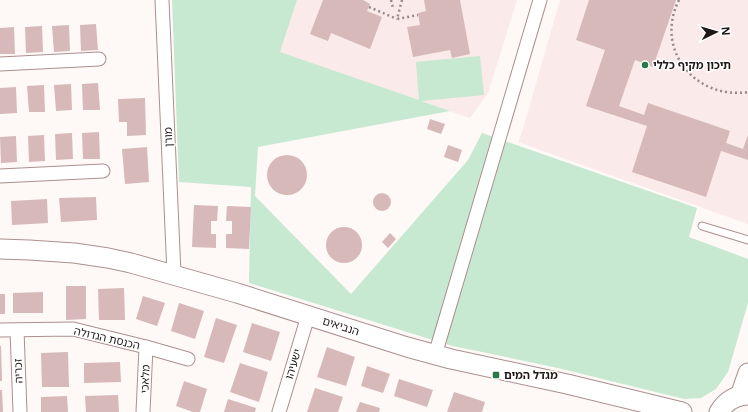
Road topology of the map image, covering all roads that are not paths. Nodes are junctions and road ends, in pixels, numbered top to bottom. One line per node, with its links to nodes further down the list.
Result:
1 (162, 0): 10 (street, מורן)
2 (540, 0): 15 (street)
3 (99, 59): 4 (street)
4 (0, 64)
5 (103, 171): 6 (street)
6 (0, 176)
7 (702, 226): 8 (lane)
8 (748, 240)
9 (0, 250): 10 (street, הנביאים)
10 (174, 274): 11 (street, הנביאים)
11 (308, 316): 15 (street, הנביאים); 21 (street, ישעיהו)
12 (0, 330): 13 (street, הכנסת הגדולה)
13 (17, 330): 14 (street, הכנסת הגדולה); 19 (street, זכריה)
14 (146, 347): 16 (street, הכנסת הגדולה); 20 (street, מלאכי)
15 (435, 355): 22 (street, הנביאים)
16 (188, 359)
17 (748, 373): 18 (street)
18 (744, 395): 23 (street)
19 (20, 412)
20 (142, 412)
21 (279, 412)
22 (682, 412)
23 (719, 412)

